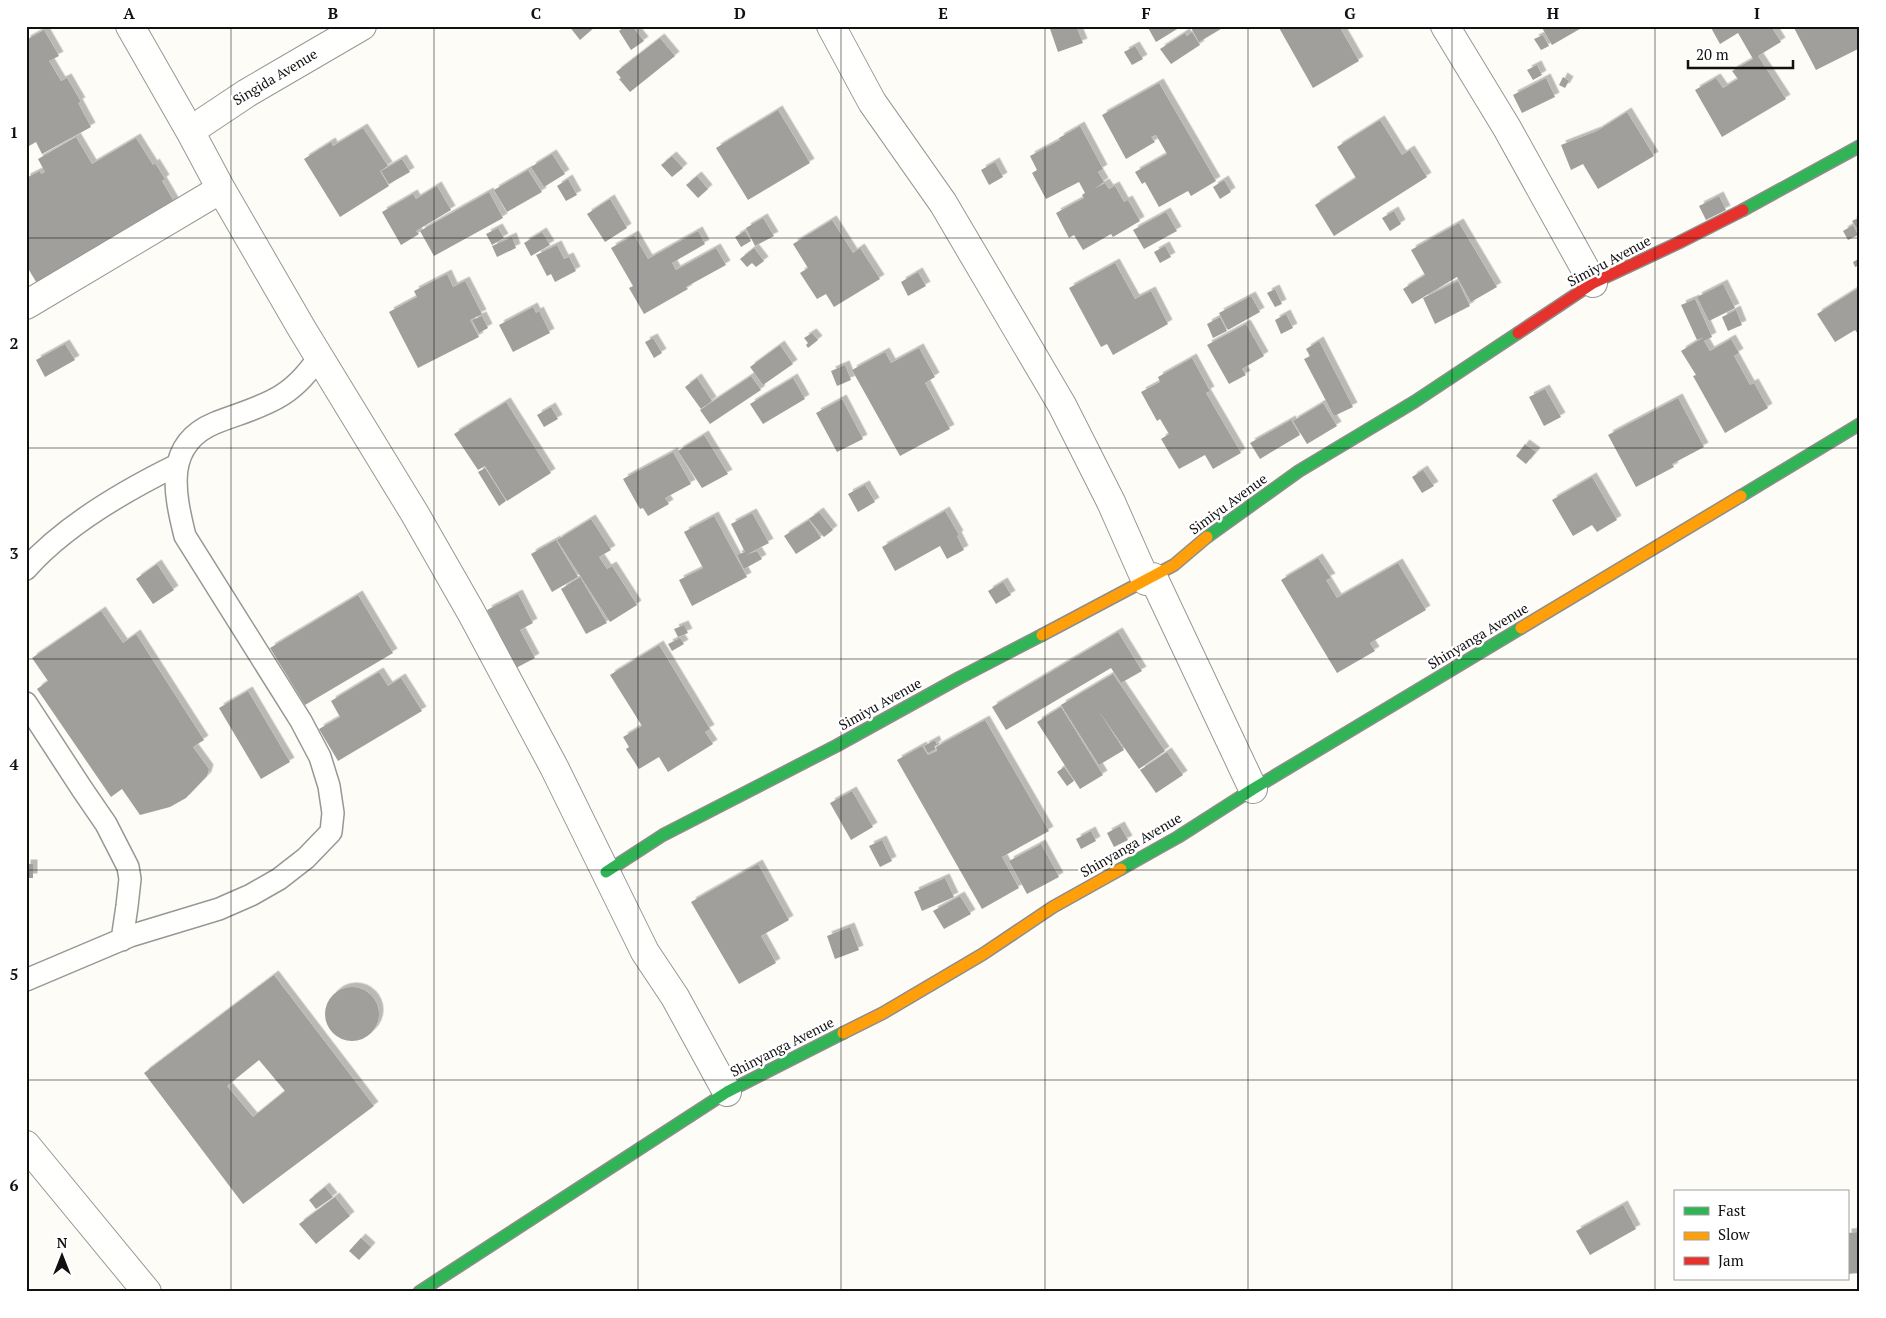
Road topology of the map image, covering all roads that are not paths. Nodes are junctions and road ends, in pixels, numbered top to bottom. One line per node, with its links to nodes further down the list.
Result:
1 (130, 26): 5 (street)
2 (362, 26): 5 (street, Singida Avenue)
3 (831, 26): 14 (street)
4 (1446, 26): 8 (street)
5 (190, 131): 7 (street)
6 (1860, 146): 8 (street, Simiyu Avenue)
7 (220, 189): 9 (street); 10 (street)
8 (1593, 283): 14 (street, Simiyu Avenue)
9 (26, 305)
10 (320, 356): 12 (lane); 17 (street)
11 (1860, 424): 16 (street, Shinyanga Avenue)
12 (177, 465): 13 (lane); 18 (lane)
13 (26, 569)
14 (1150, 579): 16 (street); 17 (street, Simiyu Avenue)
15 (26, 703): 18 (lane)
16 (1253, 789): 20 (street, Shinyanga Avenue)
17 (606, 872): 20 (street)
18 (122, 940): 19 (lane)
19 (26, 980)
20 (727, 1092): 23 (street, Shinyanga Avenue)
21 (26, 1145): 22 (street)
22 (147, 1292)
23 (419, 1292)

